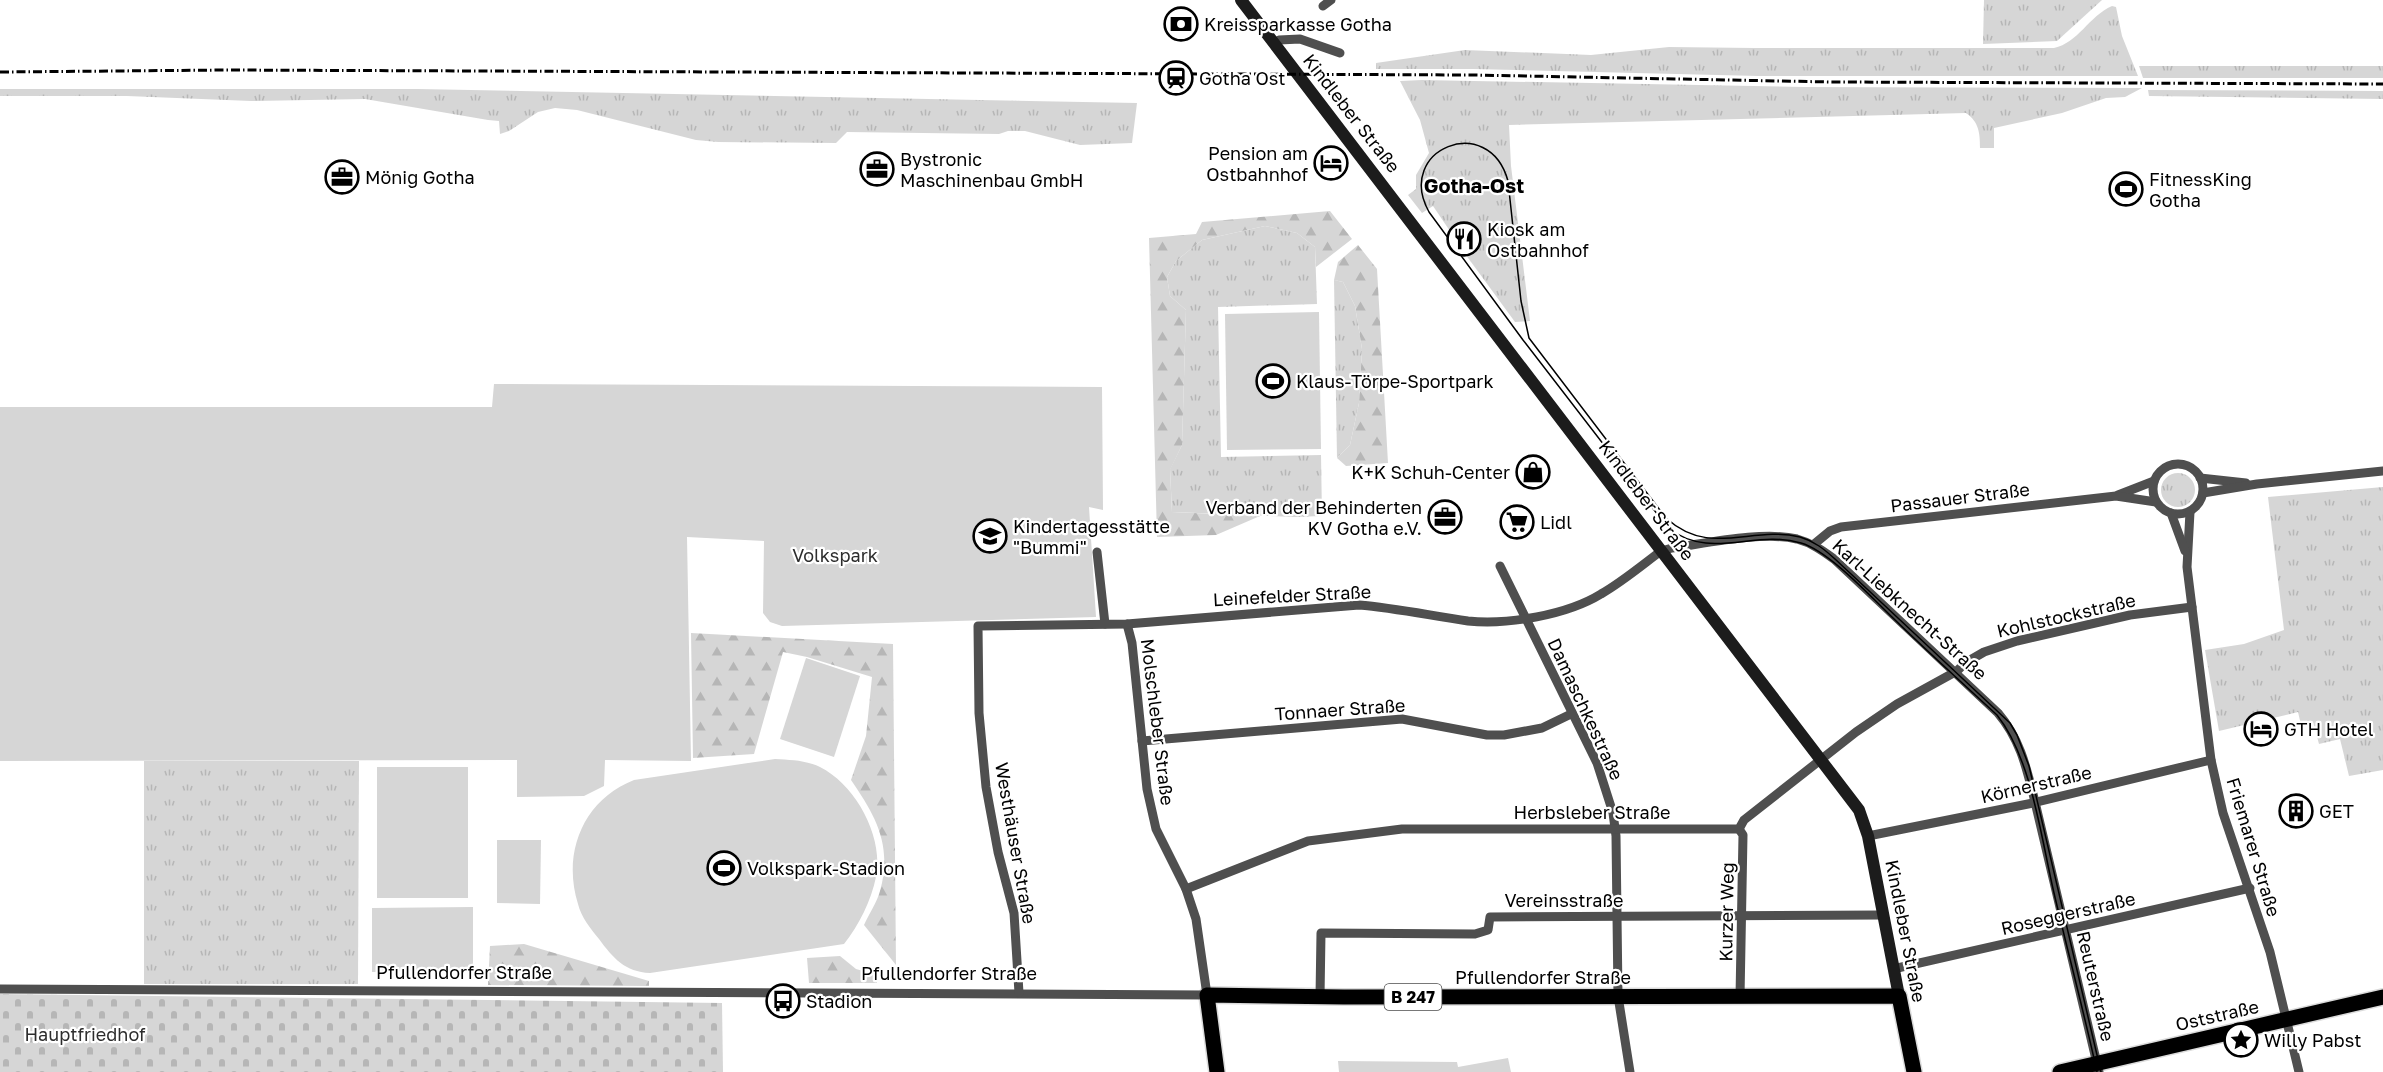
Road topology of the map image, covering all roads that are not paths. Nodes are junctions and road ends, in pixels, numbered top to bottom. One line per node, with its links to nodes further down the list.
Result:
1 (1241, 0): 14 (main road, Kindleber Straße)
2 (1278, 40): 3 (street)
3 (1340, 53)
4 (2383, 471): 7 (street)
5 (2200, 478): 6 (street); 7 (street); 8 (street)
6 (2154, 481): 9 (street, Passauer Straße); 10 (street)
7 (2257, 484): 8 (street)
8 (2203, 493): 11 (street)
9 (2116, 496): 10 (street, Passauer Straße); 13 (street, Passauer Straße)
10 (2156, 502): 12 (street)
11 (2190, 512): 12 (street); 16 (street, Friemarer Straße)
12 (2171, 513): 16 (street, Friemarer Straße)
13 (1813, 545): 14 (street, Karl-Liebknecht-Straße); 23 (street, Karl-Liebknecht-Straße)
14 (1661, 551): 19 (street, Leinefelder Straße); 26 (main road, Kindleber Straße)
15 (1097, 552): 20 (street)
16 (2187, 556): 18 (street, Friemarer Straße)
17 (1500, 566): 19 (street, Damaschkestraße)
18 (2192, 607): 23 (street, Kohlstockstraße); 27 (street, Friemarer Straße)
19 (1525, 618): 21 (street, Leinefelder Straße); 24 (street, Damaschkestraße)
20 (1104, 624): 21 (street, Leinefelder Straße); 22 (street, Leinefelder Straße)
21 (1127, 624): 25 (street, Molschleber Straße)
22 (978, 626): 40 (street, Westhäuser Straße)
23 (1954, 672): 26 (street); 28 (street, Karl-Liebknecht-Straße)
24 (1571, 714): 25 (street, Tonnaer Straße); 29 (street, Damaschkestraße)
25 (1142, 741): 33 (street, Molschleber Straße)
26 (1822, 760): 30 (street); 31 (main road, Kindleber Straße)
27 (2211, 760): 28 (street, Körnerstraße); 32 (street, Friemarer Straße)
28 (2035, 802): 31 (street, Körnerstraße); 37 (street, Reuterstraße)
29 (1615, 828): 30 (street, Herbsleber Straße); 33 (street, Herbsleber Straße); 36 (street, Damaschkestraße)
30 (1739, 829): 34 (street, Kurzer Weg)
31 (1868, 836): 35 (main road, Kindleber Straße)
32 (2250, 888): 37 (street, Roseggerstraße); 47 (street, Friemarer Straße)
33 (1186, 889): 41 (street, Molschleber Straße)
34 (1743, 914): 35 (street, Vereinsstraße); 36 (street, Vereinsstraße); 45 (street, Kurzer Weg)
35 (1882, 915): 38 (main road, Kindleber Straße)
36 (1618, 916): 42 (street, Damaschkestraße); 44 (street, Vereinsstraße)
37 (2066, 930): 38 (street, Roseggerstraße); 48 (street, Reuterstraße)
38 (1893, 969): 43 (main road, Kindleber Straße)
39 (0, 989): 40 (street, Pfullendorfer Straße)
40 (1019, 993): 41 (street, Pfullendorfer Straße)
41 (1207, 995): 44 (main road, Pfullendorfer Straße / B 247); 49 (main road)
42 (1618, 996): 44 (main road, Pfullendorfer Straße / B 247); 45 (main road, Pfullendorfer Straße / B 247); 50 (street, Damaschkestraße)
43 (1899, 996): 45 (main road, Pfullendorfer Straße / B 247); 51 (main road, Kindleber Straße)
44 (1320, 997)
45 (1740, 997)
46 (2383, 997): 47 (main road, Oststraße)
47 (2287, 1019): 48 (main road, Oststraße); 53 (street, Friemarer Straße)
48 (2098, 1068): 52 (main road, Oststraße)
49 (1217, 1072)
50 (1630, 1072)
51 (1914, 1072)
52 (2060, 1072)
53 (2299, 1072)

